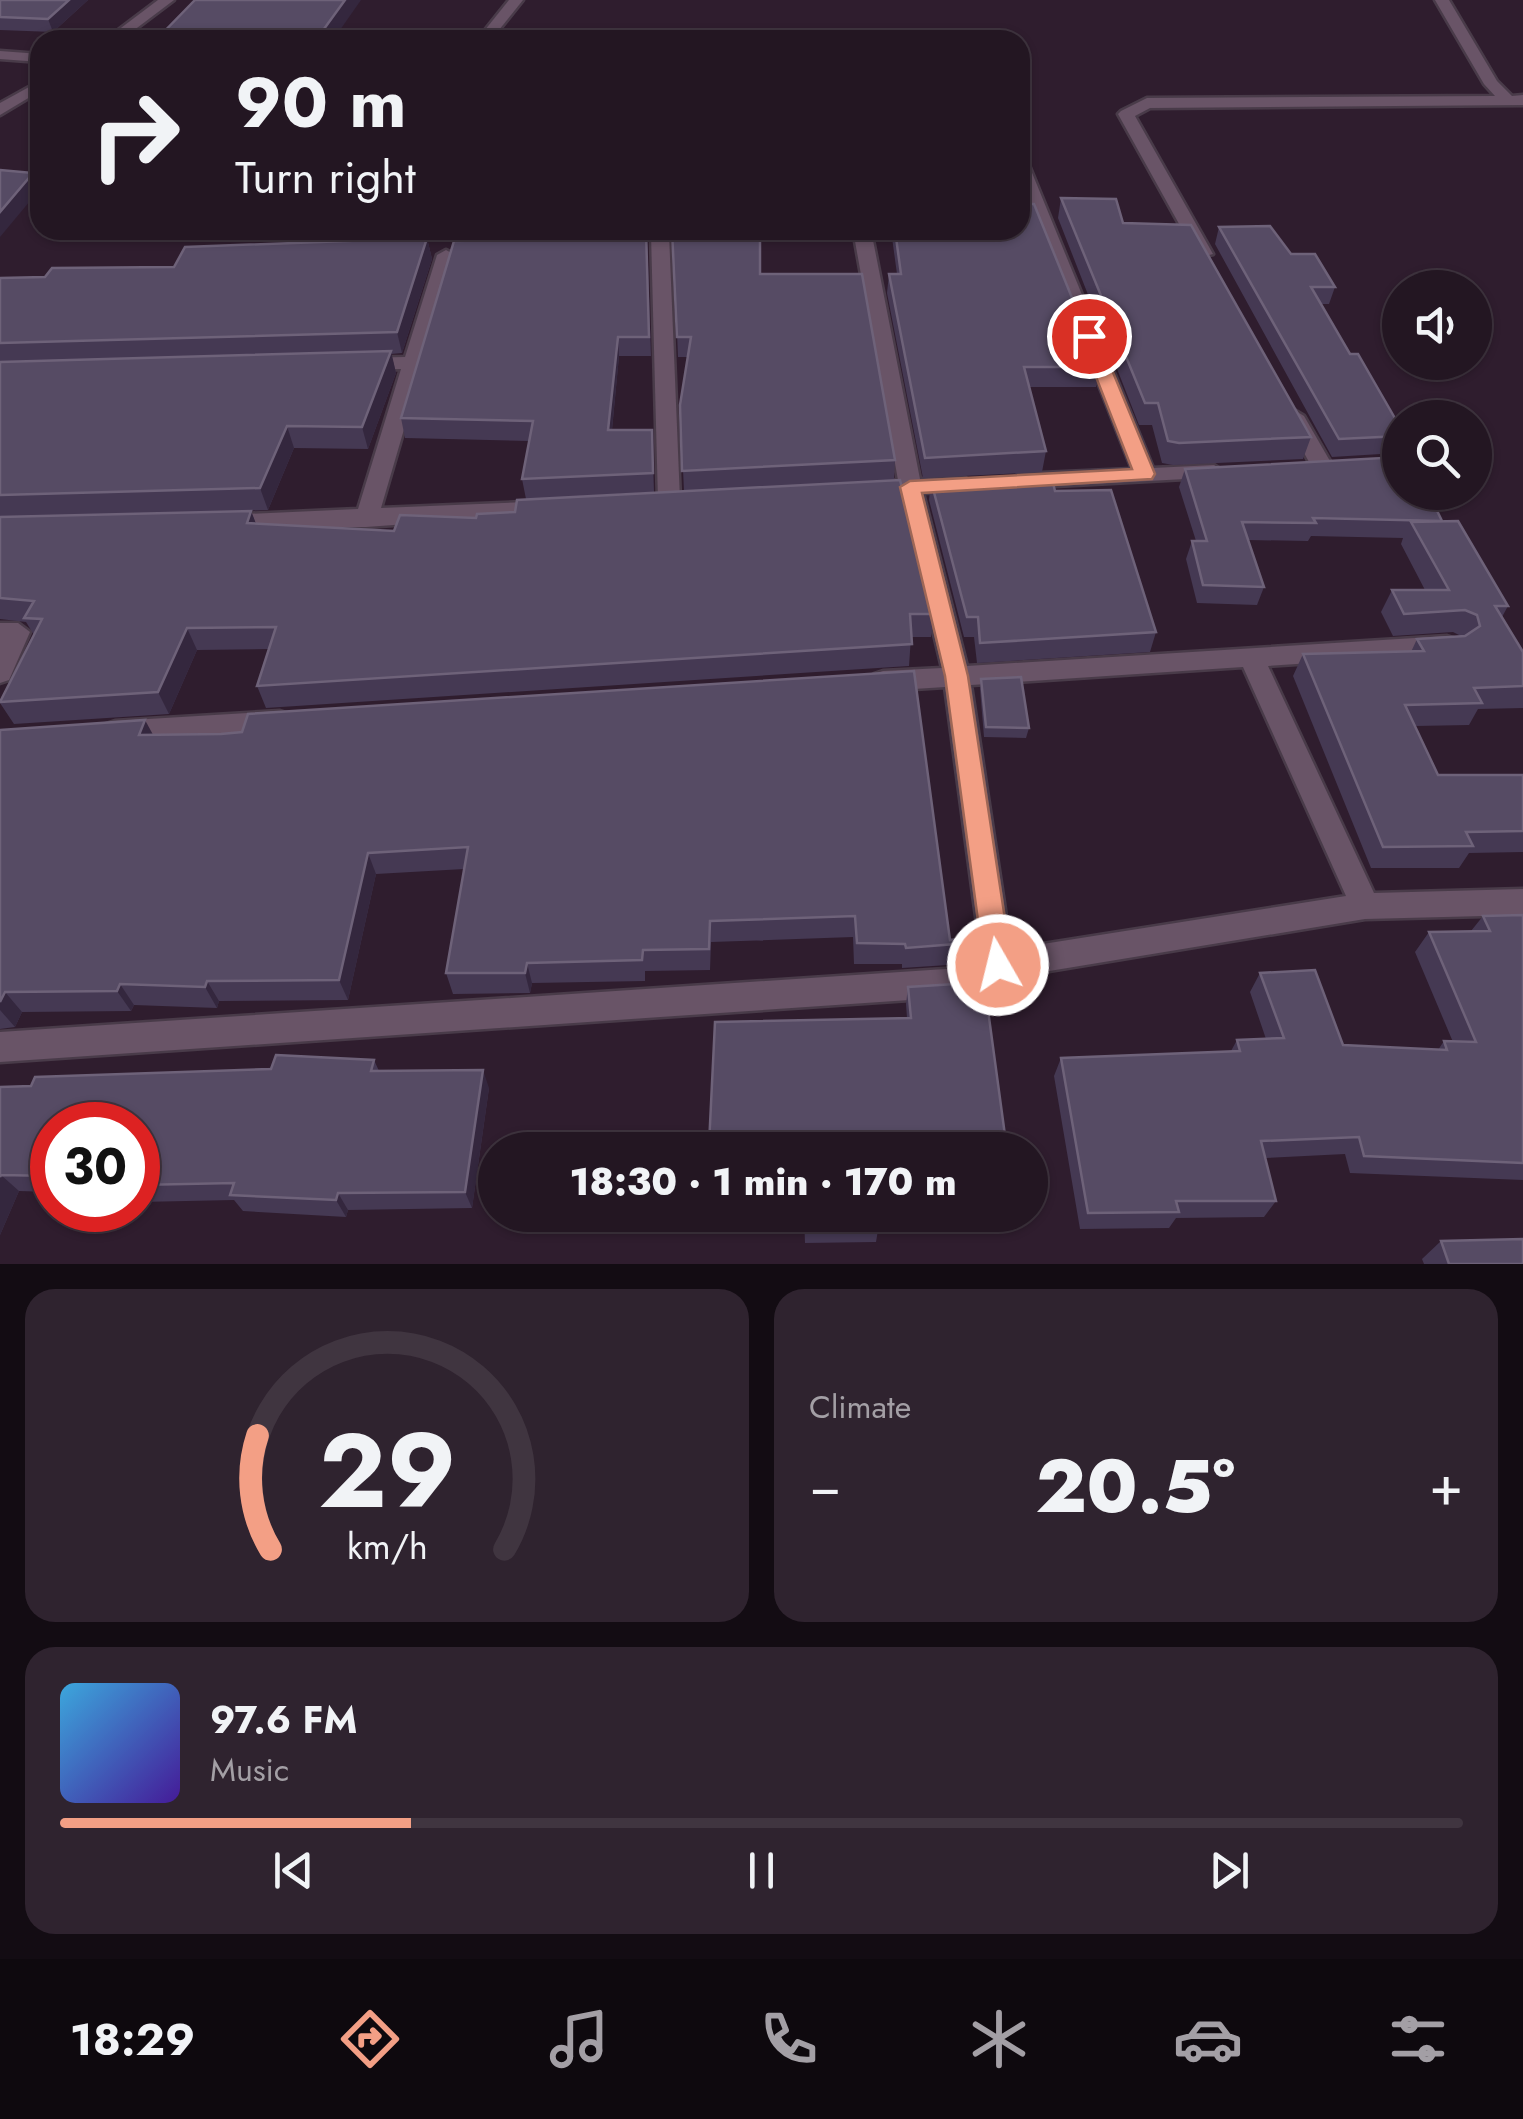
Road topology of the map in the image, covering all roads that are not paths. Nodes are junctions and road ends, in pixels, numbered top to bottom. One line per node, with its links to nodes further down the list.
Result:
1 (167, 0): 4 (street)
2 (516, 0): 5 (street)
3 (1442, 0): 9 (street)
4 (126, 30)
5 (492, 30)
6 (0, 55): 7 (street)
7 (30, 57)
8 (30, 95): 10 (street)
9 (1514, 98): 15 (street)
10 (0, 110)
11 (1030, 188): 21 (street)
12 (660, 240): 24 (street)
13 (864, 240): 22 (street)
14 (446, 256): 16 (street)
15 (1216, 276)
16 (413, 363): 17 (street); 26 (street)
17 (334, 365)
18 (1284, 398): 19 (street)
19 (1323, 468)
20 (1244, 471): 21 (street)
21 (1145, 474): 22 (street)
22 (910, 487): 23 (street); 32 (street)
23 (836, 491)
24 (669, 500)
25 (574, 506): 26 (street)
26 (366, 519): 27 (street)
27 (192, 524)
28 (0, 632): 31 (street)
29 (1452, 645): 30 (street)
30 (1252, 658): 32 (street); 37 (street)
31 (0, 673)
32 (957, 676): 33 (street); 38 (street)
33 (857, 682)
34 (299, 719): 35 (street)
35 (80, 734)
36 (1523, 902): 37 (street)
37 (1365, 906): 38 (street)
38 (998, 965): 39 (street)
39 (0, 1047)

